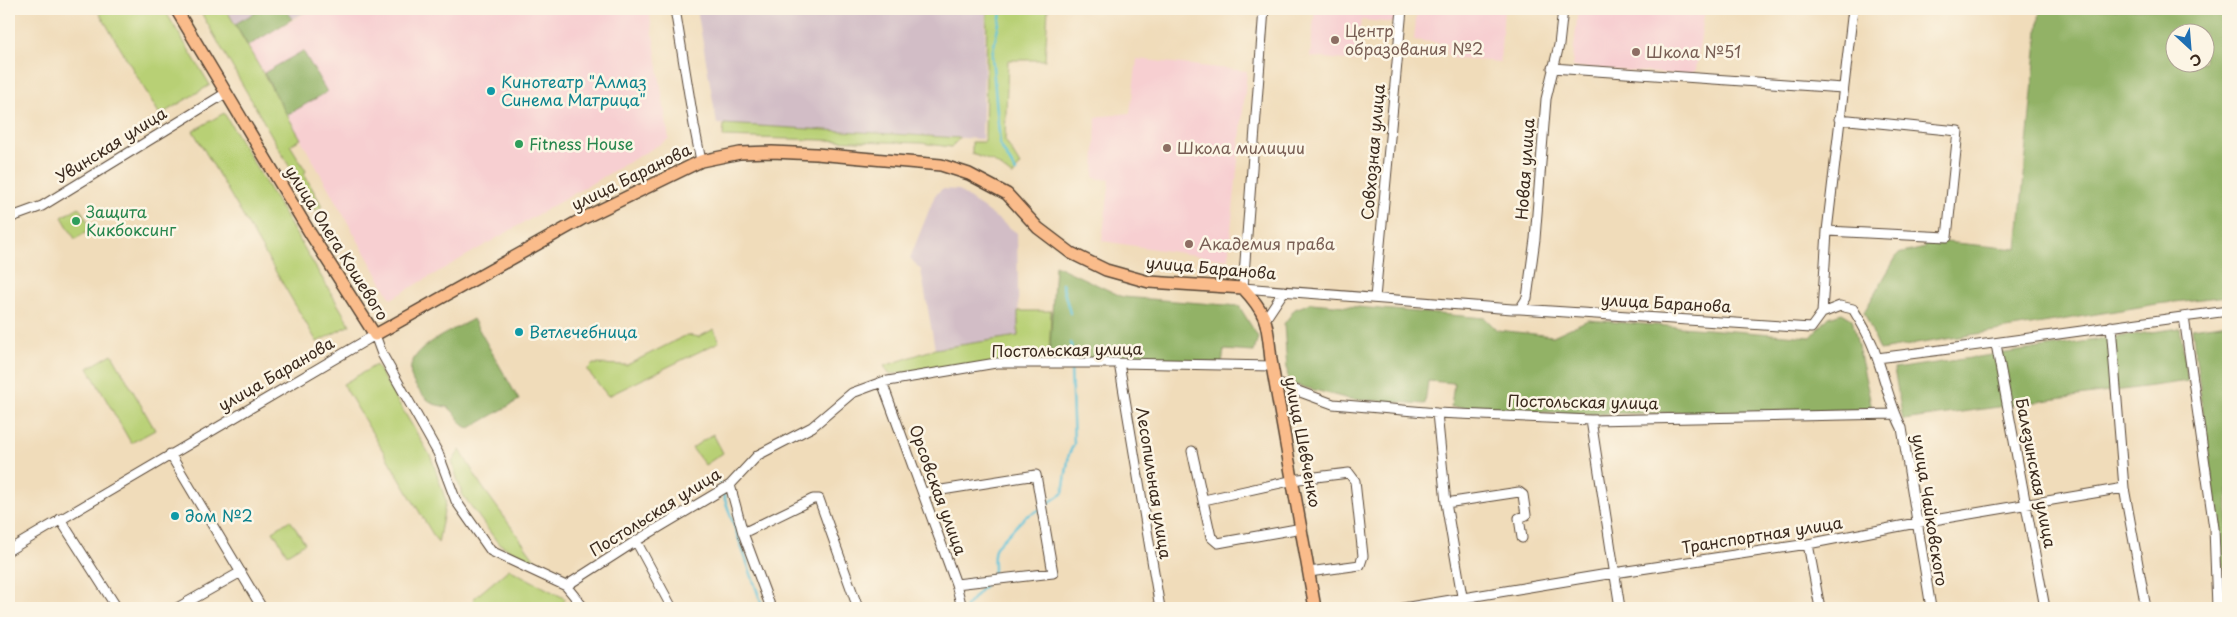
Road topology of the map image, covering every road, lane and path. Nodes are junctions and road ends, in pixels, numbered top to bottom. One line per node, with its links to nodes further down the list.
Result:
1 (176, 9): 9 (main road, улица Олега Кошевого)
2 (675, 9): 11 (street)
3 (1264, 9): 14 (street)
4 (1402, 9): 16 (street, Совхозная улица)
5 (1563, 9): 7 (street, Новая улица)
6 (1853, 9): 8 (street)
7 (1552, 68): 8 (street); 17 (street, Новая улица)
8 (1843, 88): 10 (street)
9 (226, 93): 12 (street, Увинская улица); 23 (main road, улица Олега Кошевого)
10 (1839, 119): 13 (street); 13 (street)
11 (702, 160): 14 (main road, улица Баранова); 23 (main road, улица Баранова)
12 (9, 218)
13 (1827, 231): 19 (street)
14 (1243, 288): 15 (street, улица Баранова); 21 (main road, улица Шевченко)
15 (1284, 290): 16 (street, улица Баранова); 21 (street)
16 (1375, 298): 17 (street, улица Баранова)
17 (1520, 309): 19 (street, улица Баранова)
18 (2228, 311): 20 (street)
19 (1822, 313): 25 (street, улица Чайковского)
20 (2184, 317): 22 (street); 74 (street)
21 (1266, 318): 27 (main road, улица Шевченко)
22 (2111, 326): 24 (street); 37 (street)
23 (375, 336): 34 (street, улица Баранова); 54 (street, улица Олега Кошевого)
24 (1996, 344): 25 (street); 41 (street, Балезинская улица)
25 (1877, 358): 31 (street, улица Чайковского)
26 (1119, 363): 27 (street, Постольская улица); 28 (street, Постольская улица); 65 (street, Лесопильная улица)
27 (1272, 366): 29 (main road, улица Шевченко)
28 (882, 382): 36 (street, Постольская улица); 38 (street, Орсовская улица)
29 (1276, 384): 30 (street, Постольская улица); 35 (main road, улица Шевченко)
30 (1438, 413): 32 (street, Постольская улица); 40 (street)
31 (1894, 414): 32 (street, Постольская улица); 43 (street, улица Чайковского)
32 (1591, 420): 52 (street)
33 (1192, 451): 39 (street)
34 (170, 454): 42 (street, улица Баранова); 50 (street)
35 (1294, 481): 39 (street); 44 (main road, улица Шевченко); 51 (street)
36 (730, 485): 45 (street); 47 (street, Постольская улица)
37 (2124, 488): 41 (street, Транспортная улица); 73 (street)
38 (923, 493): 53 (street, Орсовская улица); 53 (street)
39 (1204, 500): 44 (street)
40 (1446, 503): 46 (street); 55 (street)
41 (2027, 504): 43 (street, Транспортная улица); 72 (street, Балезинская улица)
42 (60, 519): 49 (street, улица Баранова); 57 (street)
43 (1916, 523): 48 (street, Транспортная улица); 71 (street, улица Чайковского)
44 (1302, 528): 51 (main road, улица Шевченко)
45 (743, 533): 62 (street); 63 (street)
46 (1522, 538)
47 (636, 541): 54 (street, Постольская улица); 61 (street)
48 (1808, 544): 52 (street, Транспортная улица); 70 (street)
49 (9, 550)
50 (241, 572): 58 (street); 59 (street)
51 (1309, 572): 66 (main road, улица Шевченко)
52 (1614, 573): 55 (street, Транспортная улица); 69 (street)
53 (956, 584): 64 (street, Орсовская улица)
54 (566, 586): 56 (street)
55 (1462, 597): 67 (street, Транспортная улица); 68 (street)
56 (581, 604): 60 (street)
57 (117, 608)
58 (177, 608)
59 (262, 608)
60 (572, 608)
61 (672, 608)
62 (771, 608)
63 (858, 608)
64 (962, 608)
65 (1160, 608)
66 (1315, 608)
67 (1403, 608)
68 (1464, 608)
69 (1620, 608)
70 (1820, 608)
71 (1931, 608)
72 (2045, 608)
73 (2146, 608)
74 (2217, 608)

